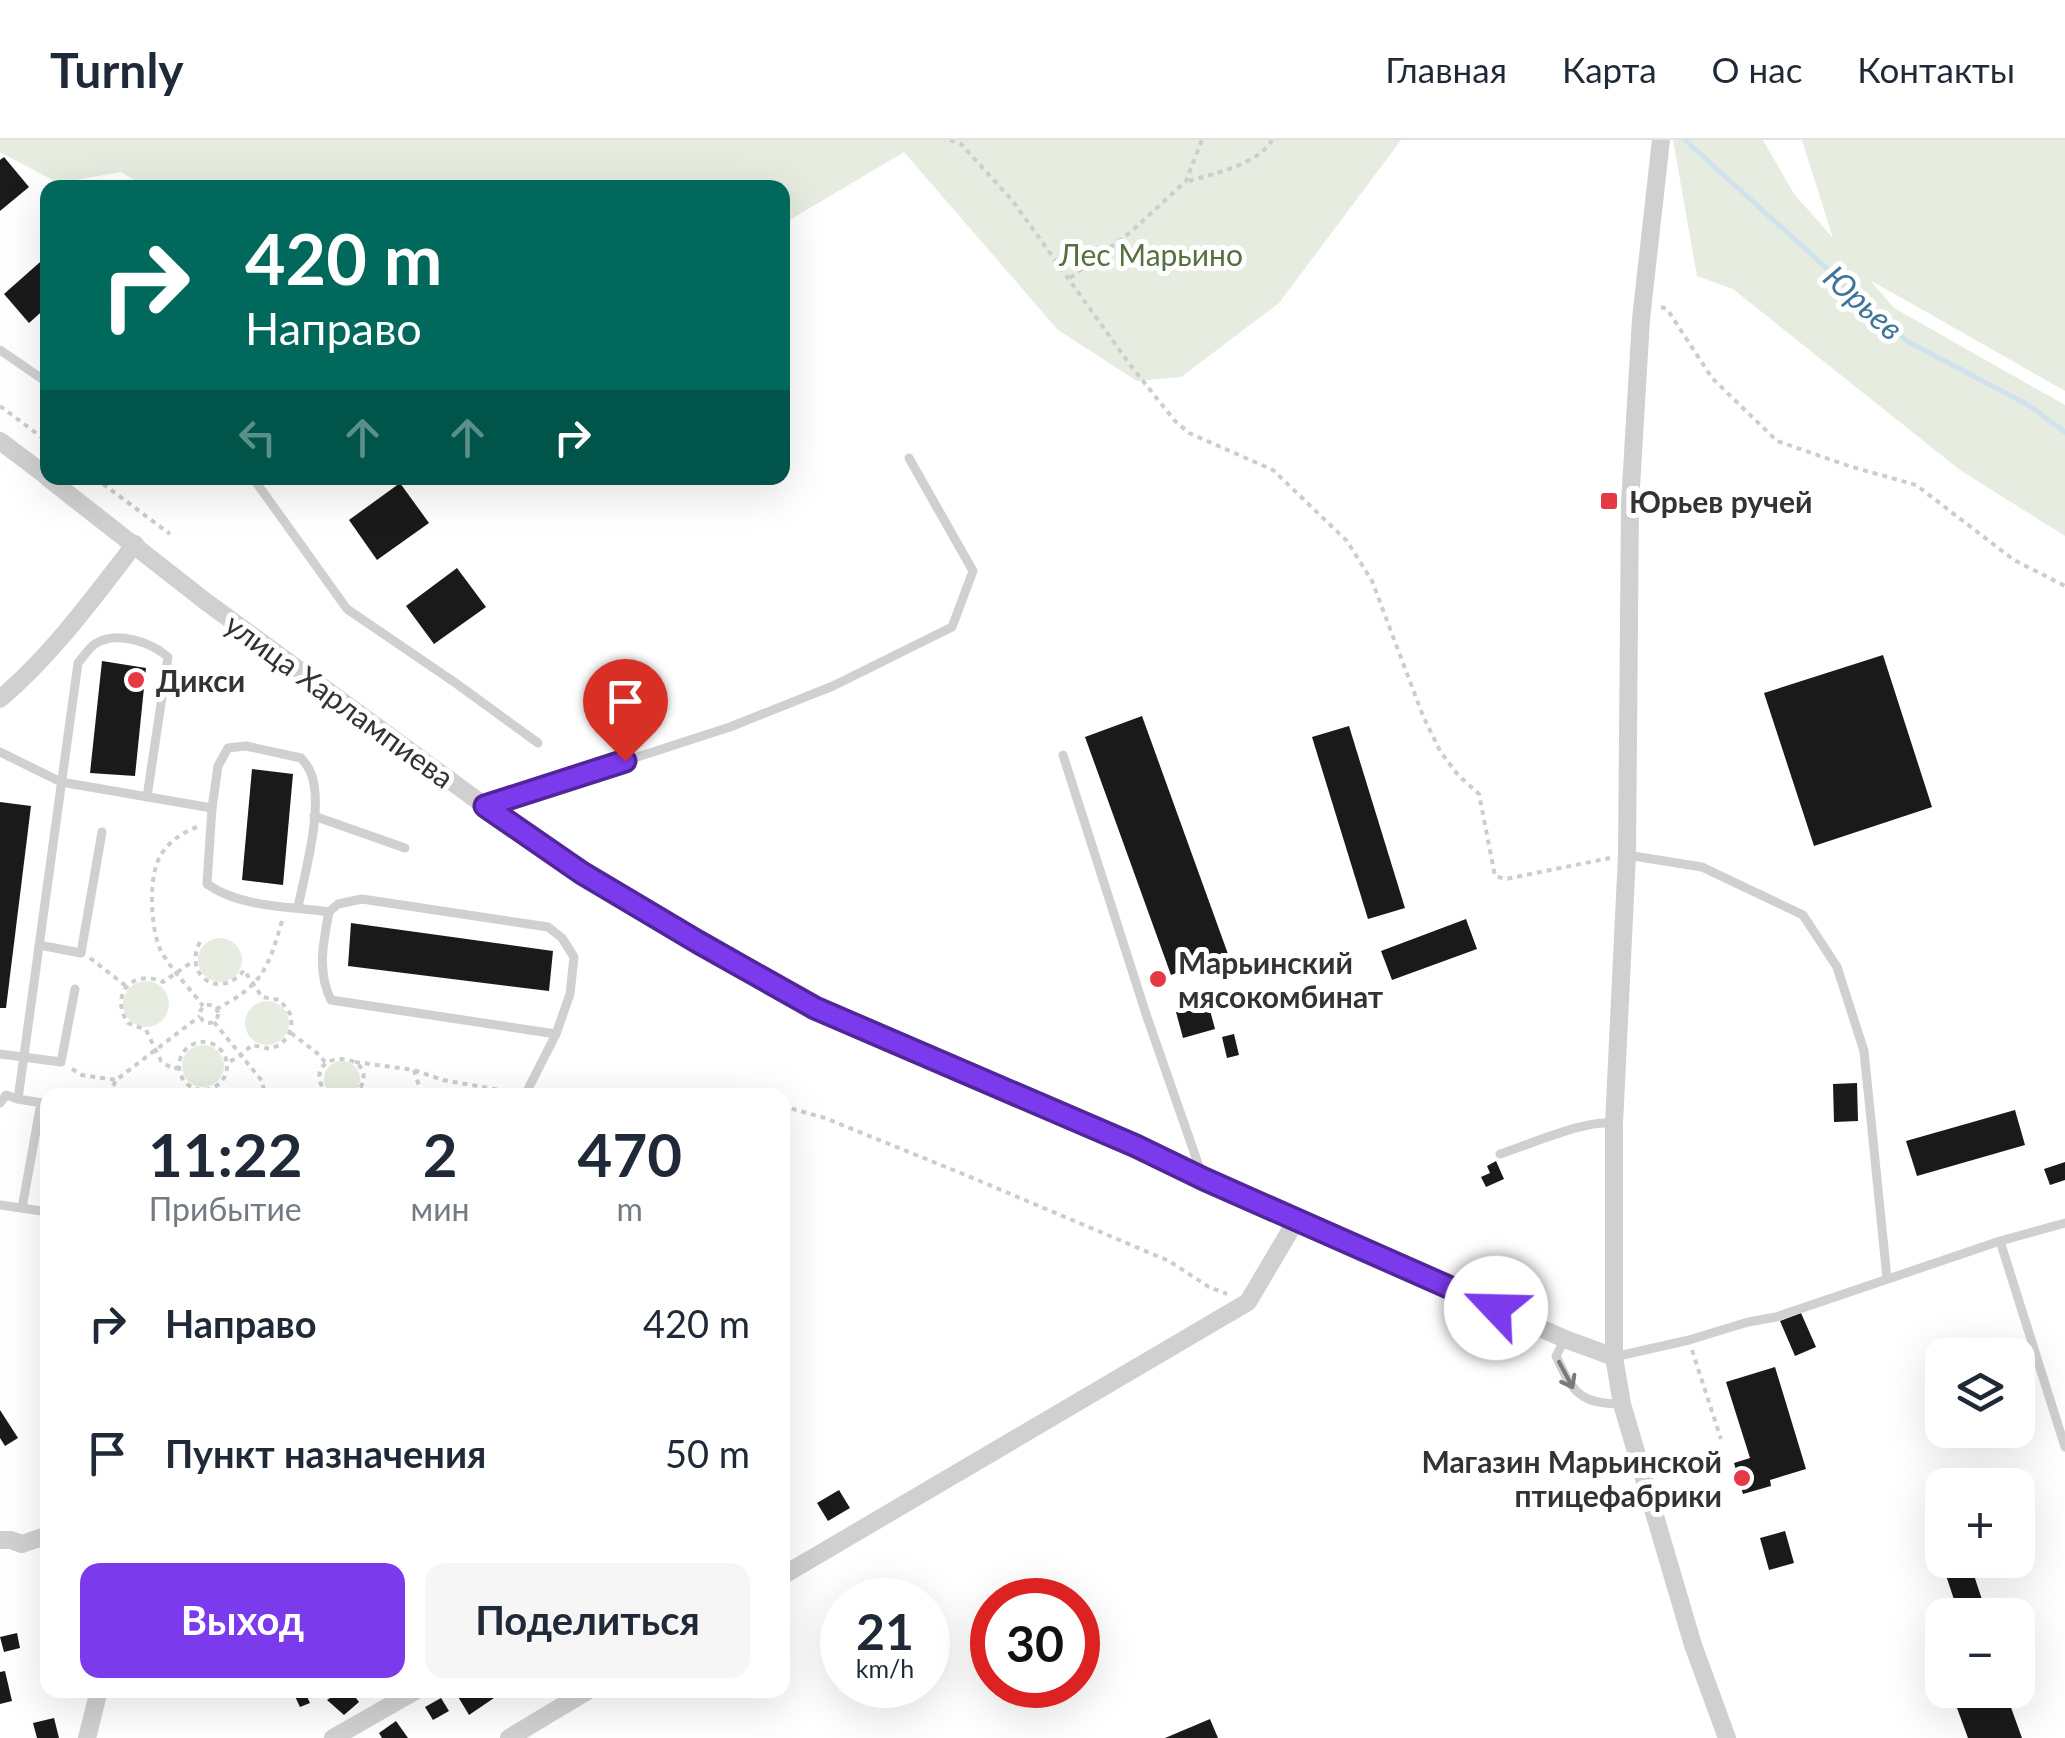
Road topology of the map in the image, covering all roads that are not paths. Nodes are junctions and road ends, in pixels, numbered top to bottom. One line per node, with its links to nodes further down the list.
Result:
1 (1661, 140): 21 (street)
2 (0, 350): 3 (lane)
3 (40, 378)
4 (0, 441): 6 (street, улица Харлампиева)
5 (909, 458): 16 (lane)
6 (40, 471)
7 (58, 485): 9 (street, улица Харлампиева)
8 (258, 485): 11 (lane)
9 (134, 544): 10 (street); 16 (street, улица Харлампиева)
10 (0, 699)
11 (538, 743)
12 (0, 752): 14 (lane)
13 (1063, 755): 36 (lane)
14 (61, 782): 15 (lane); 15 (lane); 24 (lane)
15 (147, 796): 17 (lane)
16 (485, 806): 36 (street, улица Харлампиева)
17 (212, 808): 18 (lane); 22 (lane)
18 (314, 816): 20 (lane); 22 (lane)
19 (102, 832): 24 (lane)
20 (405, 848)
21 (1627, 855): 34 (street); 43 (lane)
22 (298, 907): 23 (lane)
23 (329, 912): 26 (lane); 26 (lane)
24 (38, 945): 28 (lane)
25 (75, 988): 28 (lane)
26 (556, 1034): 29 (lane)
27 (0, 1054): 28 (lane)
28 (23, 1057): 30 (lane)
29 (526, 1088)
30 (18, 1098): 31 (lane); 32 (lane)
31 (0, 1103)
32 (40, 1103)
33 (40, 1123): 38 (lane)
34 (1614, 1124): 35 (lane); 45 (street)
35 (1500, 1154)
36 (1204, 1179): 40 (street, улица Харлампиева)
37 (0, 1205): 38 (lane)
38 (22, 1208): 39 (lane)
39 (40, 1211)
40 (1298, 1219): 44 (street, улица Харлампиева); 50 (street)
41 (2065, 1224): 42 (lane)
42 (2000, 1241): 43 (lane); 47 (lane)
43 (1888, 1278): 45 (lane)
44 (1565, 1339): 45 (street, улица Харлампиева); 46 (lane, one-way to 46)
45 (1614, 1356): 46 (street)
46 (1622, 1404): 57 (street)
47 (2065, 1447)
48 (40, 1538): 49 (street)
49 (0, 1540)
50 (790, 1571)
51 (97, 1698): 54 (street)
52 (403, 1698): 55 (street)
53 (576, 1698): 56 (street)
54 (87, 1738)
55 (334, 1738)
56 (509, 1738)
57 (1727, 1738)

